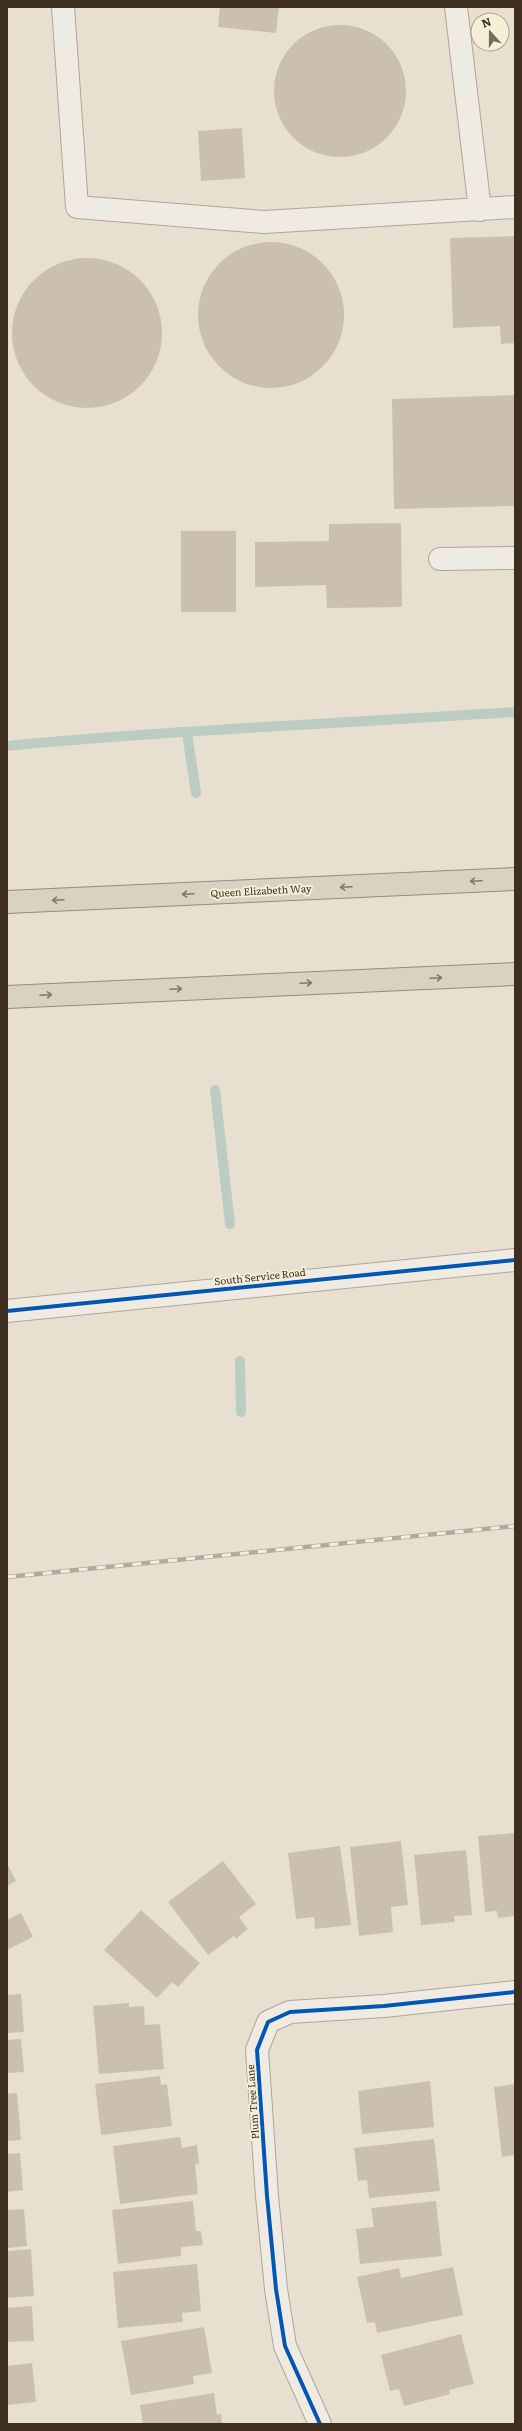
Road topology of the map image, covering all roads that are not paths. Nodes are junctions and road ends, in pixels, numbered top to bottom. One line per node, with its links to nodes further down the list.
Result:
1 (63, 7): 4 (street)
2 (456, 7): 4 (street)
3 (515, 207): 4 (street)
4 (480, 210)
5 (515, 558): 6 (street)
6 (440, 559)
7 (515, 879): 8 (highway, Queen Elizabeth Way, one-way to 8)
8 (7, 902)
9 (515, 974): 10 (highway, one-way to 9)
10 (7, 997)
11 (515, 1260): 12 (street, South Service Road)
12 (7, 1311)
13 (515, 1992): 14 (street, Plum Tree Lane)
14 (320, 2424)

